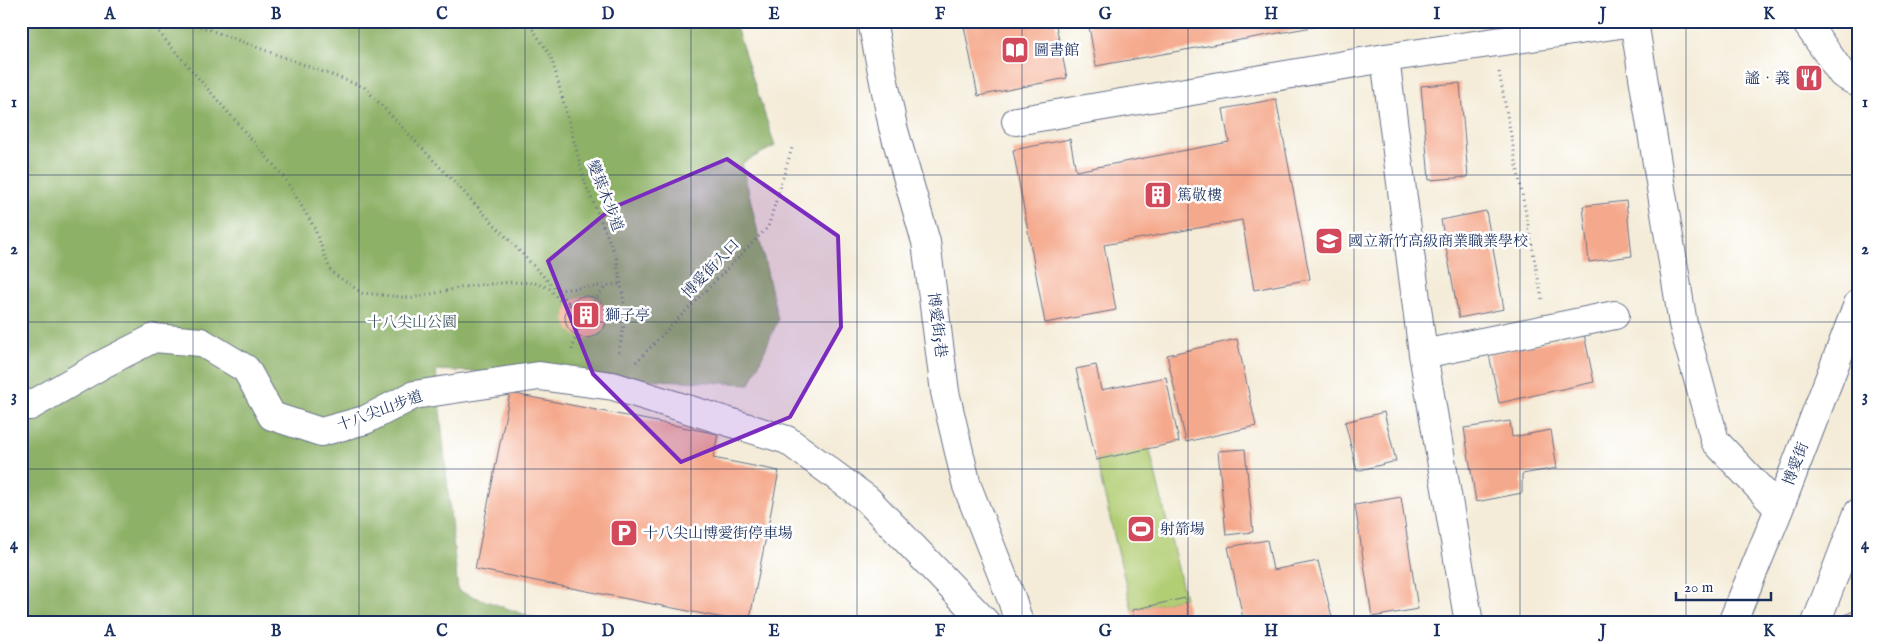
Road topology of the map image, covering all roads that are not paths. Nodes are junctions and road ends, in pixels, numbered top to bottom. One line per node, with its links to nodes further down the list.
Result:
1 (872, 21): 14 (street, 博愛街5巷)
2 (1634, 21): 4 (street); 11 (street)
3 (1805, 21): 5 (street)
4 (1385, 58): 6 (street); 9 (street)
5 (1858, 83)
6 (1016, 121)
7 (1858, 304): 11 (street, 博愛街)
8 (1614, 315): 9 (street)
9 (1423, 354): 15 (street)
10 (21, 406): 13 (street, 十八尖山步道)
11 (1778, 509): 16 (street, 博愛街)
12 (1858, 514): 17 (street)
13 (986, 623)
14 (1019, 623)
15 (1469, 623)
16 (1732, 623)
17 (1816, 623)

